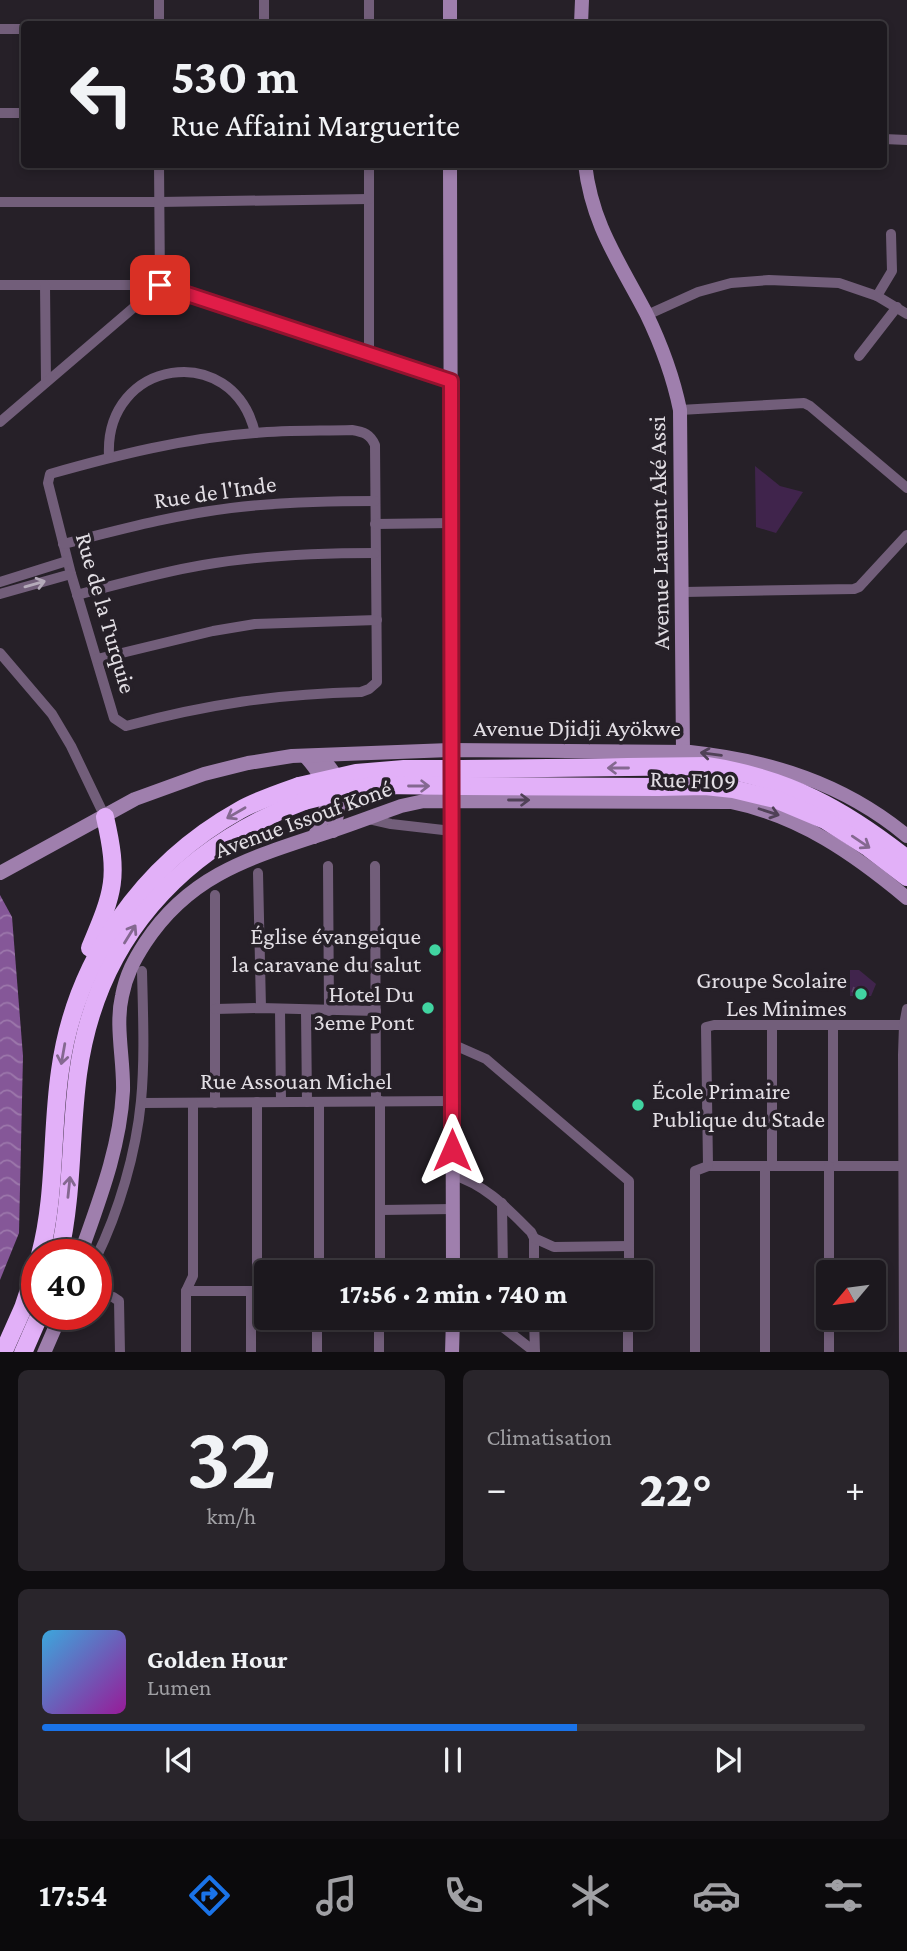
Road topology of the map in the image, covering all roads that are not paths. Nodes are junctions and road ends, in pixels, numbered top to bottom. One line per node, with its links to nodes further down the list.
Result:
1 (159, 0): 6 (street)
2 (264, 0): 7 (street)
3 (369, 0): 8 (street)
4 (450, 0): 9 (street)
5 (582, 0): 10 (street)
6 (159, 21)
7 (264, 21)
8 (369, 21)
9 (450, 21)
10 (582, 21)
11 (0, 29): 12 (street)
12 (21, 29)
13 (0, 113): 14 (street)
14 (21, 113)
15 (887, 139): 16 (street)
16 (907, 140)
17 (159, 168): 23 (street)
18 (369, 168): 21 (street)
19 (450, 168): 34 (street)
20 (586, 168): 31 (street, Avenue Laurent Aké Assi)
21 (369, 199): 23 (street); 32 (street)
22 (0, 202): 23 (street)
23 (159, 202): 27 (street)
24 (891, 234): 28 (street)
25 (0, 285): 26 (street)
26 (45, 285): 27 (street); 35 (street)
27 (160, 285): 32 (street); 35 (street)
28 (877, 296): 29 (street); 31 (street)
29 (897, 307): 30 (street); 33 (street)
30 (907, 314)
31 (647, 315): 36 (street, Avenue Laurent Aké Assi)
32 (369, 354): 34 (street)
33 (859, 356)
34 (451, 381): 42 (street)
35 (46, 382): 37 (street)
36 (680, 410): 40 (street); 50 (street, Avenue Laurent Aké Assi)
37 (0, 422)
38 (255, 433): 39 (street, Rue de la Turquie); 39 (street); 41 (street, Rue de la Turquie)
39 (109, 456): 45 (street, Rue de la Turquie)
40 (907, 488)
41 (375, 501): 43 (street, Rue de la Turquie); 45 (street, Rue de l'Inde)
42 (452, 523): 43 (street); 56 (street)
43 (375, 524): 46 (street, Rue de la Turquie)
44 (907, 534): 50 (street)
45 (64, 544): 47 (street, Rue de la Turquie)
46 (375, 553): 52 (street); 53 (street, Rue de la Turquie)
47 (67, 561): 48 (street, Rue de la Turquie); 49 (street)
48 (71, 574): 51 (street, one-way to 48); 52 (street, Rue de la Turquie)
49 (0, 582)
50 (684, 593): 57 (street, Avenue Laurent Aké Assi)
51 (0, 594)
52 (77, 595): 55 (street, Rue de la Turquie)
53 (377, 620): 55 (street); 55 (street, Rue de la Turquie)
54 (0, 653): 62 (street)
55 (97, 659)
56 (450, 750): 57 (street, Avenue Djidji Ayökwe); 58 (street, Avenue Djidji Ayökwe); 61 (street)
57 (683, 752): 66 (street, Avenue Djidji Ayökwe, one-way to 57)
58 (313, 756): 62 (street, Avenue Djidji Ayökwe); 64 (street); 67 (street)
59 (462, 777): 60 (highway, bridge); 68 (highway, one-way to 59); 73 (highway, one-way to 73)
60 (301, 794): 77 (highway, one-way to 77); 109 (highway, one-way to 60)
61 (450, 800): 63 (street, Avenue Issouf Koné); 65 (street); 75 (street, Rue F109, one-way to 75)
62 (105, 817): 71 (street, Avenue Djidji Ayökwe); 77 (highway)
63 (367, 818): 64 (street, Avenue Issouf Koné); 65 (street)
64 (333, 831): 67 (street, Avenue Issouf Koné)
65 (452, 831): 88 (street)
66 (907, 836)
67 (314, 837): 110 (street, Avenue Issouf Koné)
68 (907, 859)
69 (328, 866): 83 (street)
70 (375, 866): 84 (street)
71 (3, 872)
72 (258, 873): 78 (street)
73 (907, 877)
74 (215, 895): 79 (street)
75 (907, 898)
76 (142, 971): 91 (street)
77 (82, 988): 108 (highway, one-way to 108)
78 (261, 1008): 79 (street); 80 (street)
79 (215, 1009): 92 (street)
80 (280, 1009): 82 (street); 94 (street)
81 (907, 1009): 87 (street)
82 (306, 1011): 83 (street); 95 (street)
83 (329, 1011): 84 (street)
84 (376, 1011): 89 (street)
85 (772, 1025): 86 (street); 98 (street); 99 (street)
86 (833, 1025): 87 (street); 100 (street)
87 (904, 1025): 101 (street)
88 (452, 1044): 90 (street); 112 (street)
89 (378, 1101): 90 (street, Rue Assouan Michel); 96 (street, Rue Assouan Michel); 105 (street)
90 (452, 1101): 102 (street)
91 (141, 1102): 97 (street, Rue Assouan Michel); 111 (street)
92 (215, 1102): 93 (street, Rue Assouan Michel); 97 (street, Rue Assouan Michel)
93 (257, 1102): 94 (street, Rue Assouan Michel); 113 (street)
94 (281, 1102): 95 (street, Rue Assouan Michel)
95 (307, 1102): 96 (street, Rue Assouan Michel)
96 (319, 1102): 114 (street)
97 (193, 1103): 121 (street)
98 (708, 1166): 99 (street); 146 (street)
99 (768, 1166): 100 (street); 147 (street)
100 (831, 1166): 101 (street); 120 (street)
101 (903, 1166): 106 (street)
102 (453, 1175): 103 (street); 104 (street)
103 (502, 1203): 107 (street); 117 (street)
104 (453, 1209): 105 (street); 116 (street)
105 (381, 1210): 115 (street)
106 (905, 1225): 149 (street)
107 (534, 1238): 112 (street); 118 (street)
108 (43, 1239)
109 (61, 1239)
110 (86, 1239)
111 (106, 1239)
112 (629, 1246): 119 (street)
113 (258, 1260)
114 (319, 1260)
115 (380, 1260)
116 (453, 1260)
117 (503, 1260)
118 (534, 1260)
119 (629, 1260)
120 (829, 1260)
121 (186, 1291): 122 (street); 139 (street)
122 (254, 1291)
123 (112, 1297): 138 (street)
124 (21, 1312): 135 (highway)
125 (254, 1326): 140 (street)
126 (33, 1330): 136 (highway)
127 (55, 1330): 137 (street)
128 (317, 1330): 141 (street)
129 (379, 1330): 142 (street)
130 (453, 1330): 143 (street)
131 (508, 1330): 144 (street)
132 (534, 1330): 144 (street)
133 (628, 1330): 145 (street)
134 (829, 1330): 148 (street)
135 (3, 1352)
136 (23, 1352)
137 (44, 1352)
138 (120, 1352)
139 (186, 1352)
140 (251, 1352)
141 (317, 1352)
142 (380, 1352)
143 (452, 1352)
144 (535, 1352)
145 (628, 1352)
146 (695, 1352)
147 (765, 1352)
148 (829, 1352)
149 (904, 1352)

